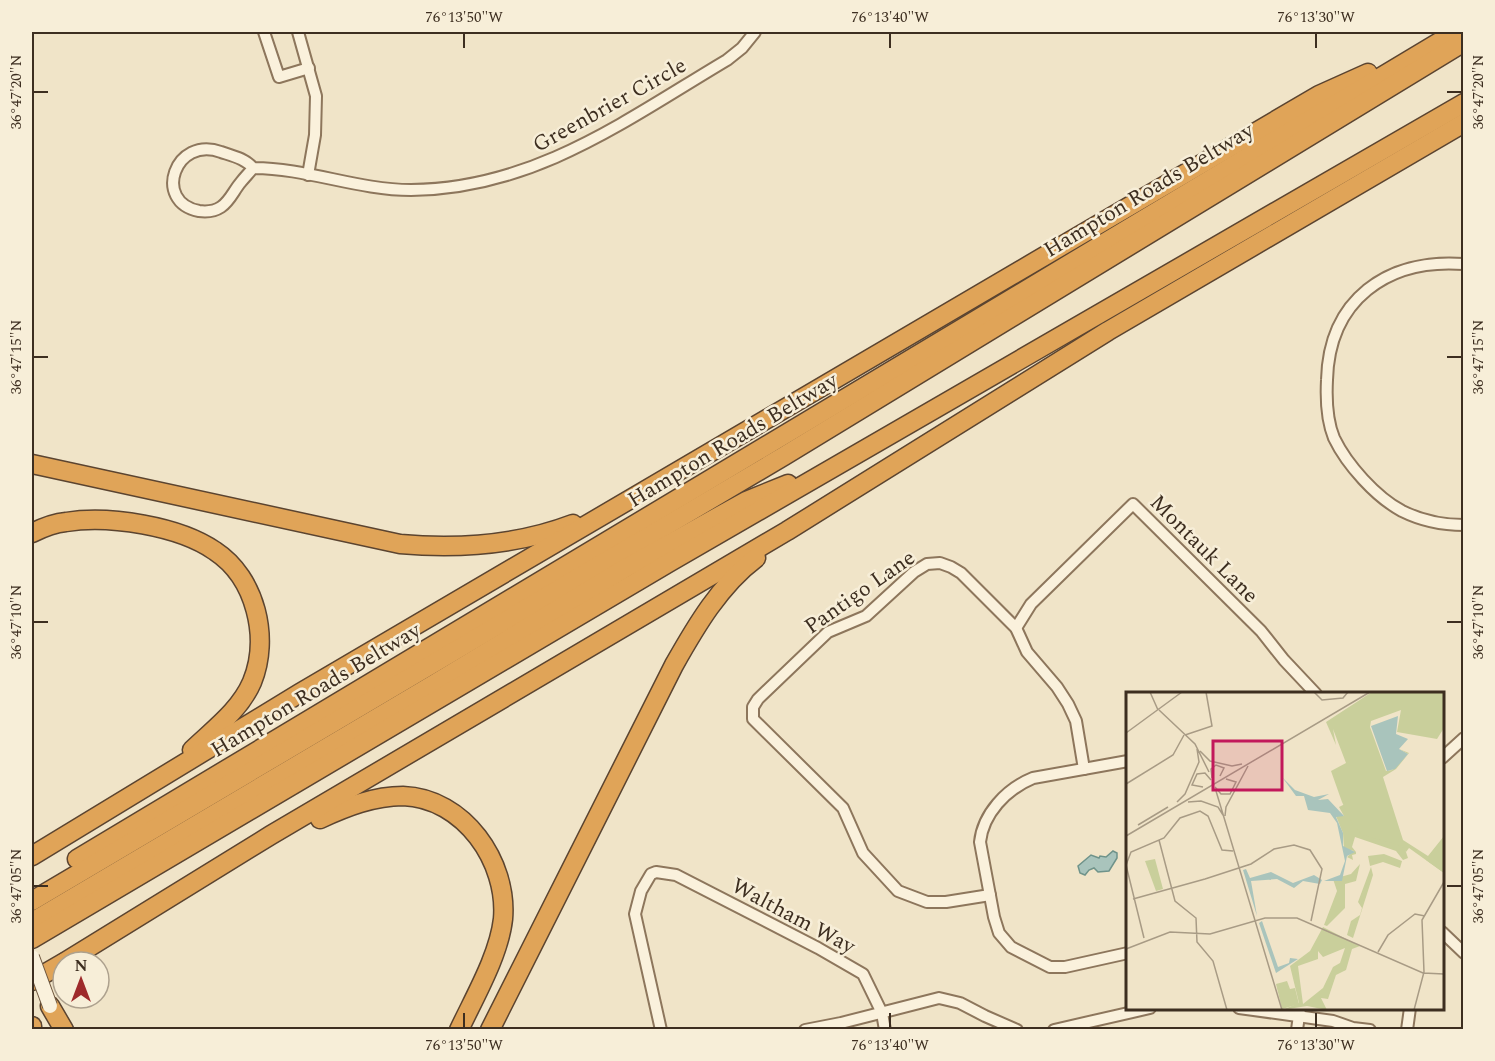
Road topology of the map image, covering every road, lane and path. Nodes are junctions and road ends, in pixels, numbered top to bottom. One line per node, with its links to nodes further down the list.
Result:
1 (264, 32): 6 (street)
2 (298, 32): 6 (street)
3 (754, 32): 10 (street, Greenbrier Circle)
4 (1449, 36): 14 (highway); 27 (highway, Hampton Roads Beltway)
5 (1464, 42): 29 (highway)
6 (309, 68): 10 (street)
7 (1464, 103): 12 (highway)
8 (1464, 123): 15 (highway)
9 (253, 168): 9 (street, Greenbrier Circle); 10 (street, Greenbrier Circle)
10 (308, 175)
11 (1464, 264): 16 (street)
12 (851, 458): 30 (highway); 32 (highway)
13 (32, 464): 14 (highway)
14 (637, 495): 24 (highway)
15 (821, 510): 26 (highway); 47 (highway)
16 (1464, 525)
17 (32, 533): 24 (highway)
18 (1016, 628): 19 (street, Montauk Lane); 23 (street, Pantigo Lane); 28 (street, Pantigo Lane)
19 (1315, 692)
20 (1464, 738): 21 (street)
21 (1444, 758)
22 (1126, 761): 23 (street)
23 (1084, 769): 28 (street)
24 (167, 774): 25 (highway)
25 (32, 856)
26 (228, 862): 33 (highway); 46 (highway)
27 (32, 886)
28 (990, 895): 34 (street)
29 (32, 901)
30 (32, 922)
31 (1444, 936): 35 (street)
32 (32, 939)
33 (85, 950)
34 (1126, 953)
35 (1464, 953)
36 (32, 957): 39 (main road, bridge)
37 (51, 970): 38 (highway)
38 (32, 981)
39 (50, 1006): 45 (highway)
40 (1142, 1010): 52 (street)
41 (1263, 1010): 44 (street)
42 (1410, 1010): 55 (street)
43 (882, 1013): 48 (street, Waltham Way); 49 (street); 50 (street, Waltham Way); 51 (street)
44 (1299, 1013): 53 (street); 54 (street)
45 (64, 1029)
46 (459, 1029)
47 (490, 1029)
48 (661, 1029)
49 (805, 1029)
50 (885, 1029)
51 (1017, 1029)
52 (1062, 1029)
53 (1298, 1029)
54 (1370, 1029)
55 (1407, 1029)

